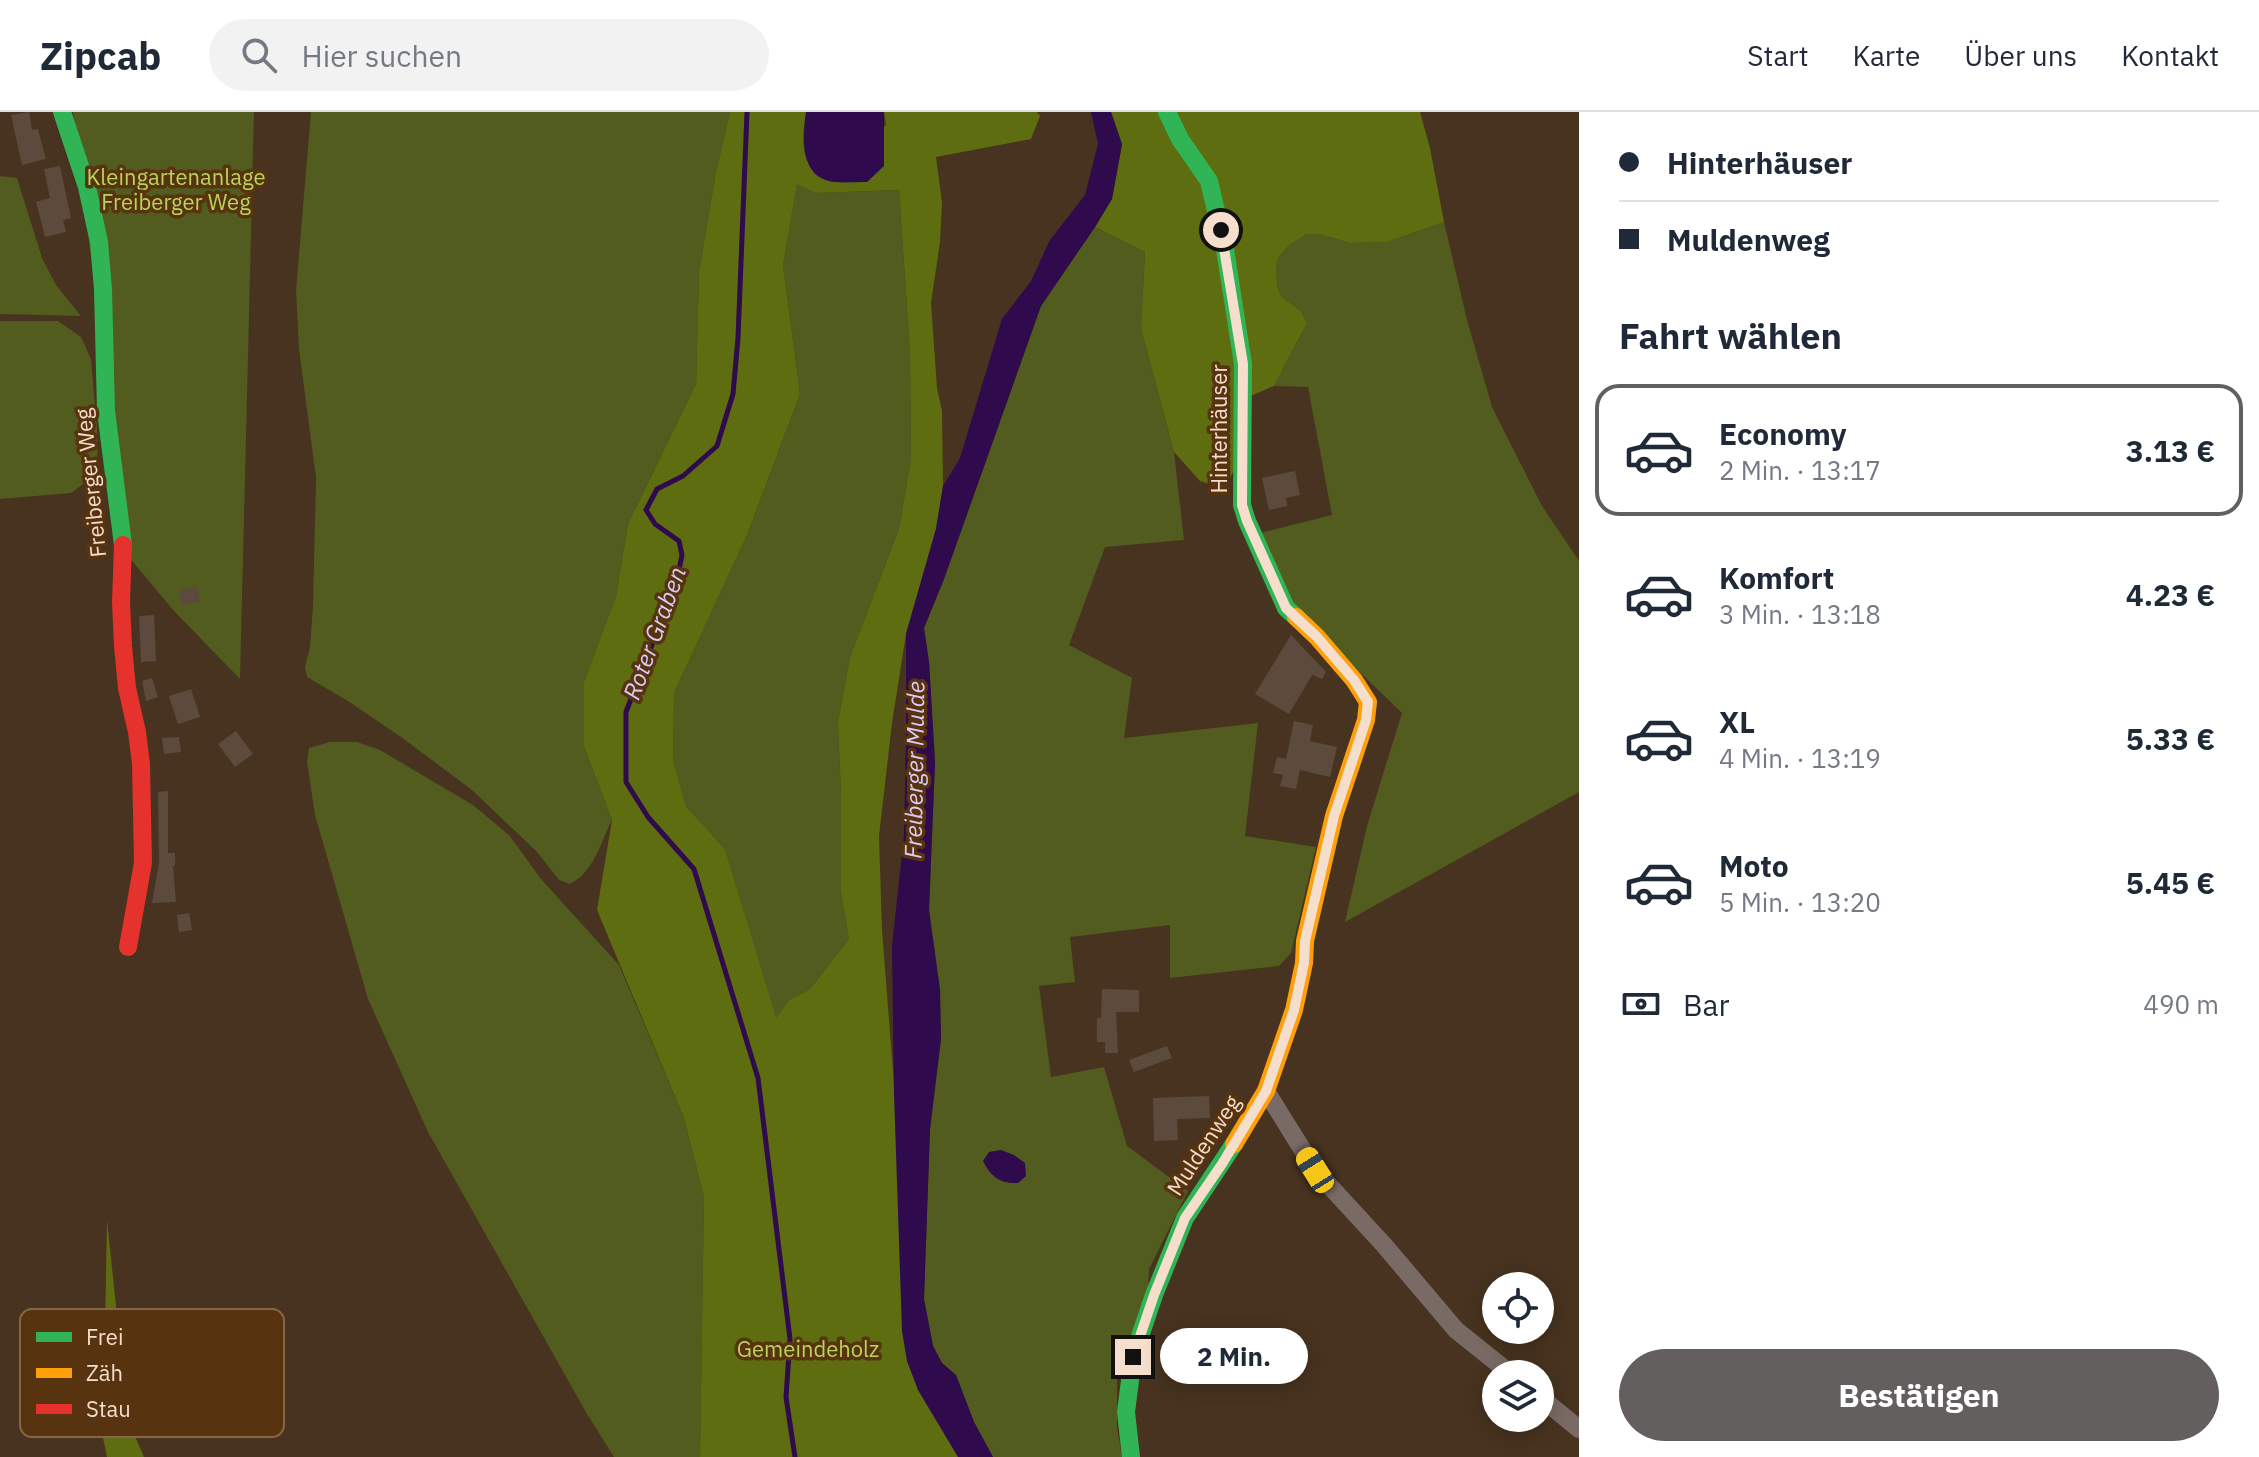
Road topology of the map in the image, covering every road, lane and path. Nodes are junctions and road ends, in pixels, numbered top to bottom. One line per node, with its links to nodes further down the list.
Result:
1 (62, 112): 3 (street, Freiberger Weg)
2 (1167, 112): 4 (street, Hinterhäuser)
3 (128, 947)
4 (1266, 1091): 5 (street); 8 (street, Muldenweg)
5 (1494, 1360)
6 (1554, 1408): 7 (street)
7 (1579, 1429)
8 (1131, 1457)

